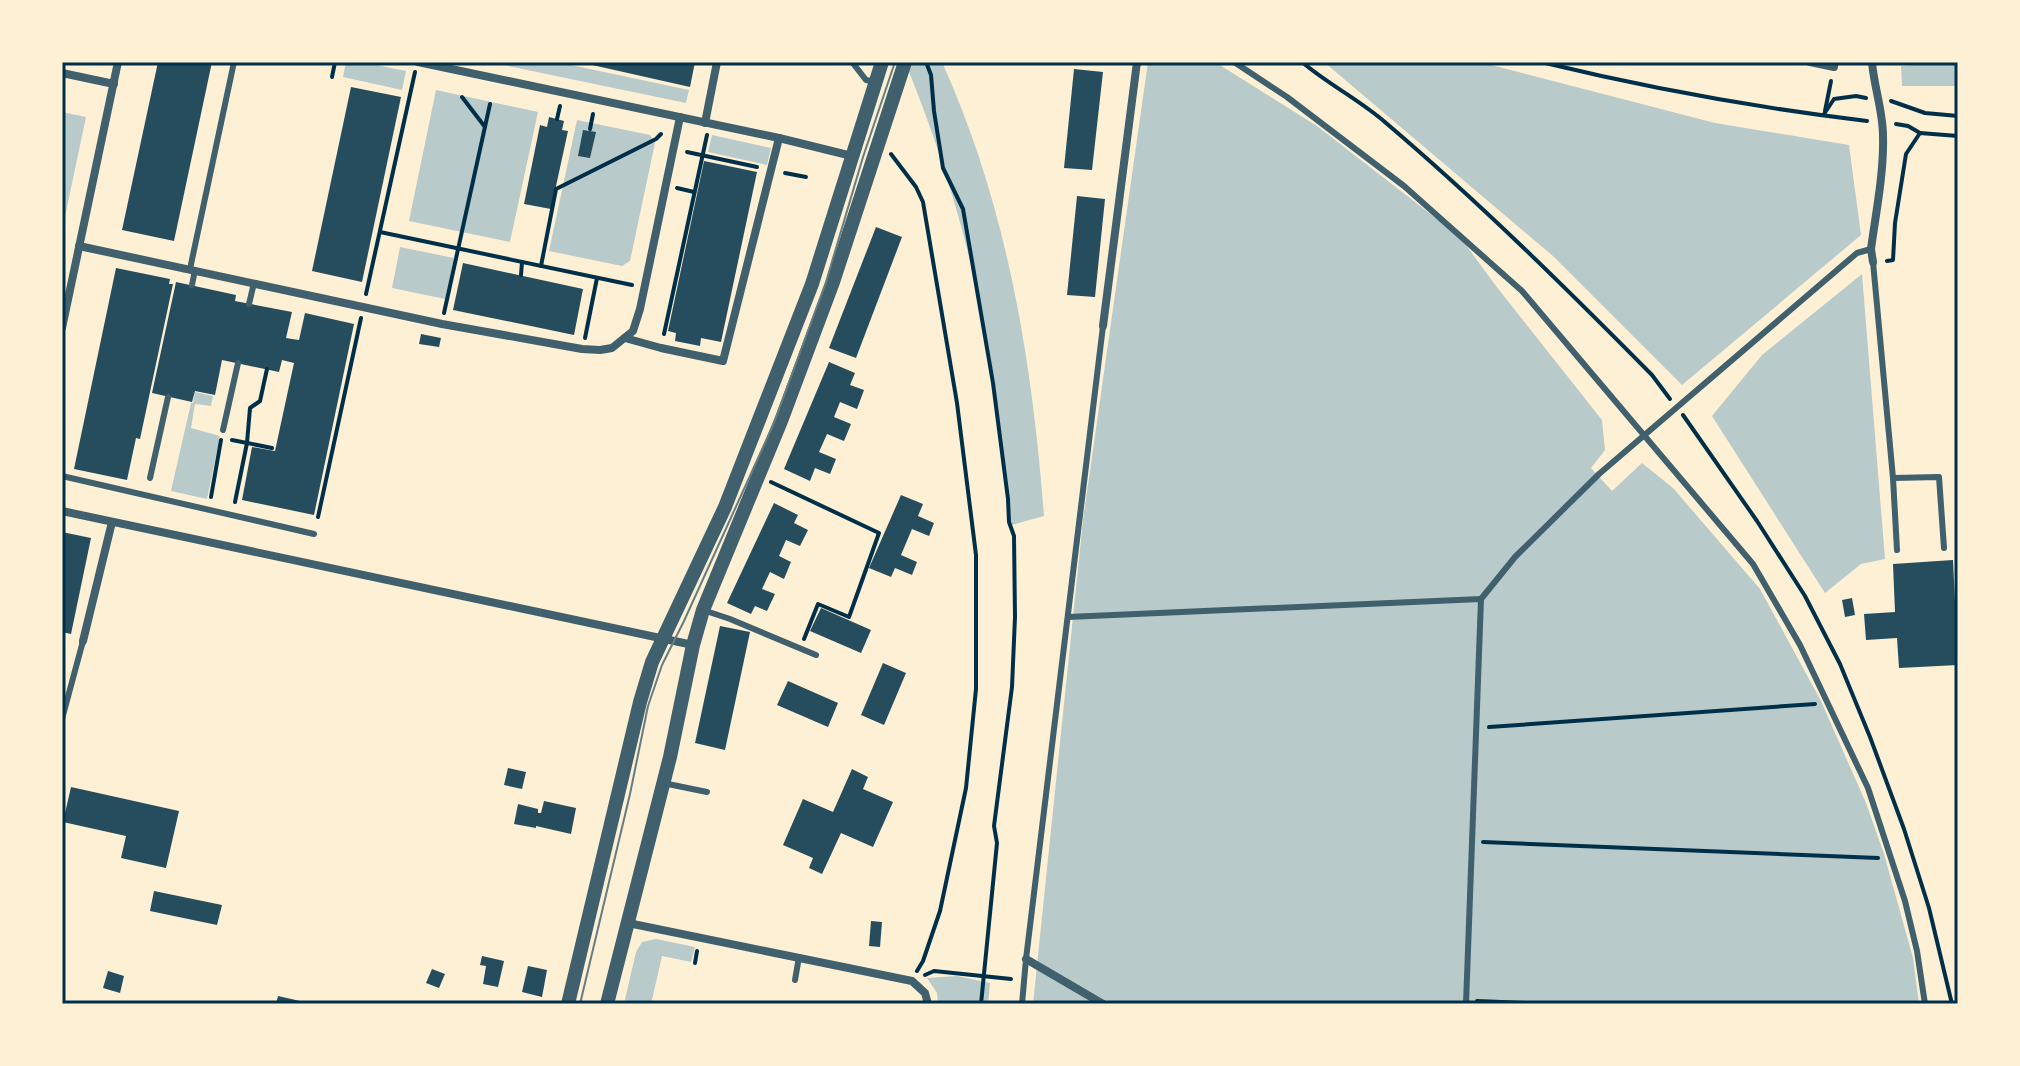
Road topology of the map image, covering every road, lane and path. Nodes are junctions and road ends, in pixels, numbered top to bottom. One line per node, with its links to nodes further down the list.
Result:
1 (118, 62): 21 (street)
2 (234, 62): 49 (lane)
3 (335, 62): 19 (path)
4 (417, 62): 16 (street); 42 (path)
5 (717, 62): 30 (street)
6 (852, 62): 20 (lane)
7 (882, 62): 20 (street)
8 (905, 62): 36 (street)
9 (926, 62): 102 (path)
10 (1137, 62): 61 (street)
11 (1234, 62): 71 (lane)
12 (1302, 62): 68 (path)
13 (1541, 62): 26 (path)
14 (1810, 62): 17 (street)
15 (1872, 62): 45 (street)
16 (430, 63): 28 (street)
17 (1834, 64): 26 (path)
18 (62, 73): 21 (street)
19 (332, 77)
20 (875, 82): 39 (street)
21 (114, 84): 43 (street)
22 (1856, 96): 26 (path)
23 (462, 97): 32 (path)
24 (1893, 102): 27 (path)
25 (490, 104): 32 (path)
26 (1824, 114): 29 (path)
27 (1958, 116)
28 (680, 117): 30 (street); 37 (street); 48 (path)
29 (1858, 119)
30 (707, 123): 35 (street); 38 (path)
31 (1897, 124): 33 (path)
32 (485, 127): 44 (path)
33 (1920, 133): 34 (path); 47 (path)
34 (1958, 136)
35 (779, 138): 39 (street); 40 (street)
36 (878, 141): 75 (street); 104 (path)
37 (673, 149): 38 (path); 56 (street)
38 (702, 155): 40 (path); 64 (path)
39 (852, 156): 87 (street)
40 (771, 170): 41 (path); 64 (street)
41 (806, 177)
42 (380, 232): 44 (path); 58 (path)
43 (79, 246): 49 (street); 59 (street)
44 (457, 248): 46 (path); 54 (path)
45 (1871, 249): 47 (street); 71 (lane)
46 (522, 262): 48 (path); 50 (path)
47 (1873, 262): 77 (lane)
48 (541, 266): 51 (path)
49 (192, 270): 52 (street); 53 (lane)
50 (521, 275)
51 (597, 278): 56 (path); 65 (path)
52 (254, 283): 57 (lane); 58 (street)
53 (192, 285)
54 (450, 287): 55 (path); 60 (path)
55 (458, 287)
56 (644, 288): 63 (street)
57 (249, 304)
58 (364, 307): 60 (street); 79 (path)
59 (64, 314): 62 (street)
60 (442, 324): 65 (street)
61 (1103, 326): 86 (lane)
62 (62, 328)
63 (625, 338): 64 (street); 65 (street)
64 (661, 348)
65 (582, 349)
66 (238, 363): 70 (lane)
67 (267, 369): 72 (path)
68 (1652, 375)
69 (168, 397): 76 (lane)
70 (223, 434): 72 (path); 72 (path)
71 (1645, 435): 84 (lane); 92 (lane)
72 (247, 443): 73 (path)
73 (272, 448)
74 (62, 476): 81 (lane)
75 (758, 476): 85 (street); 90 (path)
76 (150, 478)
77 (1893, 478): 82 (lane); 83 (lane)
78 (62, 511): 80 (street)
79 (318, 517)
80 (112, 522): 87 (street); 88 (street)
81 (314, 534)
82 (1944, 548)
83 (1897, 550)
84 (1481, 599): 86 (lane); 94 (lane)
85 (703, 610): 89 (street); 90 (lane)
86 (1068, 617): 101 (lane)
87 (664, 639): 89 (street); 107 (street)
88 (83, 641): 93 (lane)
89 (693, 645): 95 (street)
90 (800, 649): 91 (lane)
91 (816, 655)
92 (1829, 703): 94 (path); 98 (lane)
93 (62, 719)
94 (1476, 728): 97 (lane)
95 (663, 783): 96 (lane); 99 (street)
96 (707, 792)
97 (1472, 841): 98 (path); 106 (lane)
98 (1892, 859): 114 (lane)
99 (628, 923): 100 (street); 108 (street)
100 (799, 957): 103 (lane); 104 (street)
101 (1026, 959): 105 (lane); 112 (street)
102 (984, 975): 104 (path); 105 (path); 110 (path)
103 (795, 980)
104 (912, 981): 109 (street)
105 (1025, 981): 111 (lane)
106 (1466, 1002): 113 (path)
107 (568, 1004)
108 (607, 1004)
109 (928, 1004)
110 (981, 1004)
111 (1022, 1004)
112 (1103, 1004)
113 (1551, 1004)
114 (1925, 1004)

